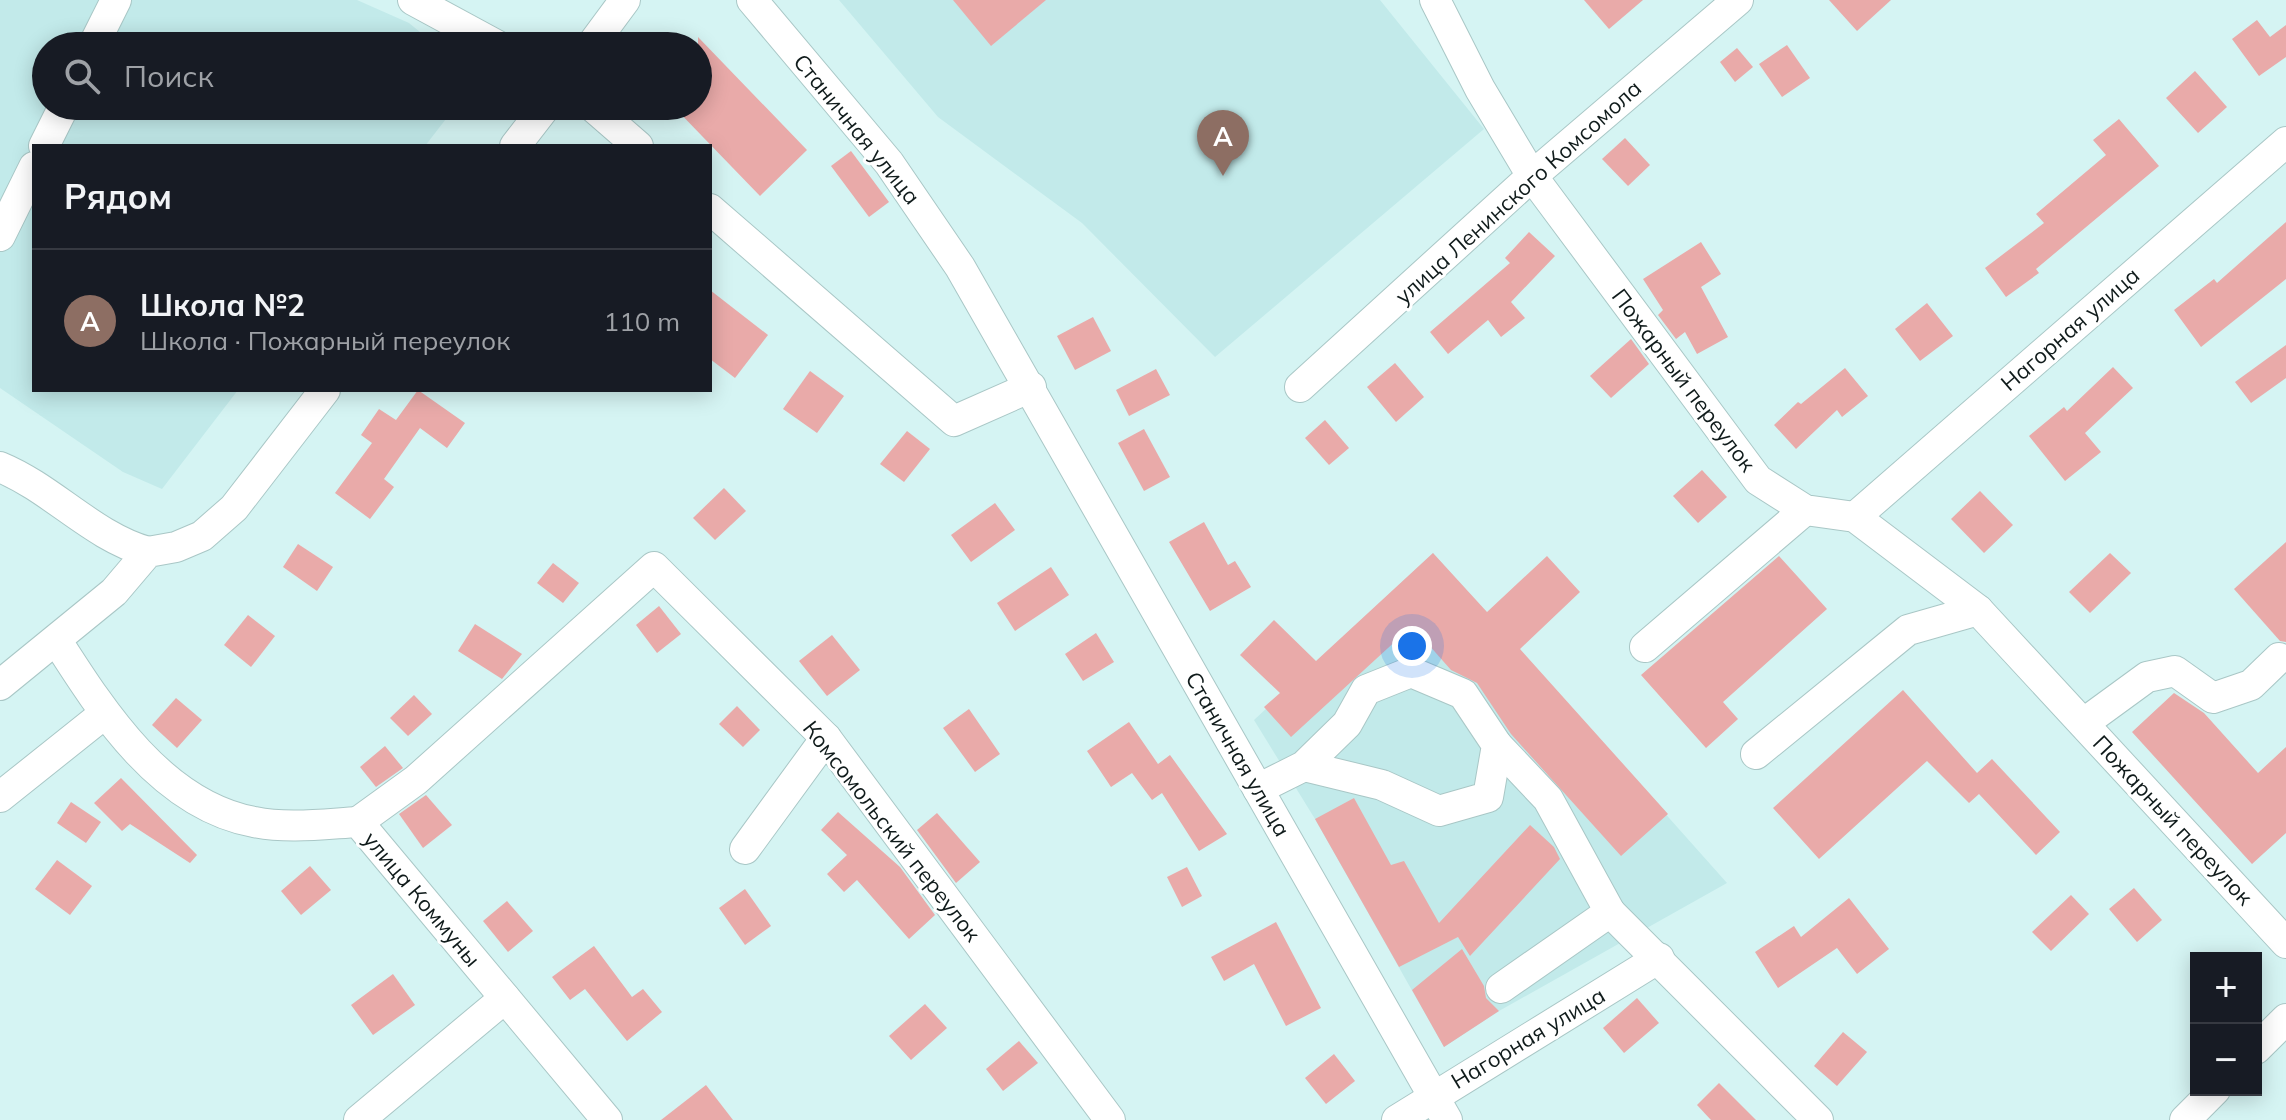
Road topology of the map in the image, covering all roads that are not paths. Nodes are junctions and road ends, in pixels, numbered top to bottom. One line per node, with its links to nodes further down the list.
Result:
1 (116, 0): 7 (street)
2 (413, 0): 8 (street)
3 (625, 0): 9 (street)
4 (752, 0): 21 (street, Станичная улица)
5 (1435, 0): 18 (street, Пожарный переулок)
6 (1738, 0): 18 (street, улица Ленинского Комсомола)
7 (100, 32)
8 (472, 32)
9 (601, 32)
10 (57, 120): 14 (street)
11 (535, 120): 15 (street)
12 (608, 120): 16 (street)
13 (2286, 142): 26 (street, Нагорная улица)
14 (45, 144)
15 (517, 144)
16 (636, 144)
17 (32, 171): 20 (street)
18 (1532, 176): 22 (street, улица Ленинского Комсомола); 25 (street, Пожарный переулок)
19 (712, 211): 21 (street)
20 (0, 236)
21 (1031, 387): 39 (street, Станичная улица)
22 (1300, 387)
23 (323, 392): 27 (street)
24 (0, 467): 27 (street)
25 (1805, 510): 26 (street, Пожарный переулок); 30 (street)
26 (1855, 517): 28 (street, Пожарный переулок)
27 (148, 552): 29 (street)
28 (1978, 610): 34 (street, Пожарный переулок); 37 (street)
29 (57, 641): 32 (street); 33 (street, улица Коммуны)
30 (1645, 647)
31 (2279, 658): 34 (street)
32 (0, 685)
33 (104, 714): 40 (street); 41 (street, улица Коммуны)
34 (2084, 723): 44 (street, Пожарный переулок)
35 (826, 738): 41 (street, Комсомольский переулок); 42 (street); 54 (street, Комсомольский переулок)
36 (1497, 745): 38 (street); 38 (street); 43 (street)
37 (1756, 754)
38 (1304, 766): 39 (street)
39 (1258, 789): 51 (street, Станичная улица)
40 (0, 797)
41 (358, 822): 47 (street, улица Коммуны)
42 (745, 849)
43 (1610, 912): 45 (street); 46 (street)
44 (2285, 940)
45 (1659, 958): 51 (street, Нагорная улица); 56 (street)
46 (1501, 988)
47 (505, 998): 52 (street); 53 (street, улица Коммуны)
48 (2286, 1019): 49 (street)
49 (2262, 1043)
50 (2209, 1096): 57 (street)
51 (1441, 1108): 55 (street, Нагорная улица)
52 (359, 1120)
53 (607, 1120)
54 (1110, 1120)
55 (1397, 1120)
56 (1818, 1120)
57 (2185, 1120)

